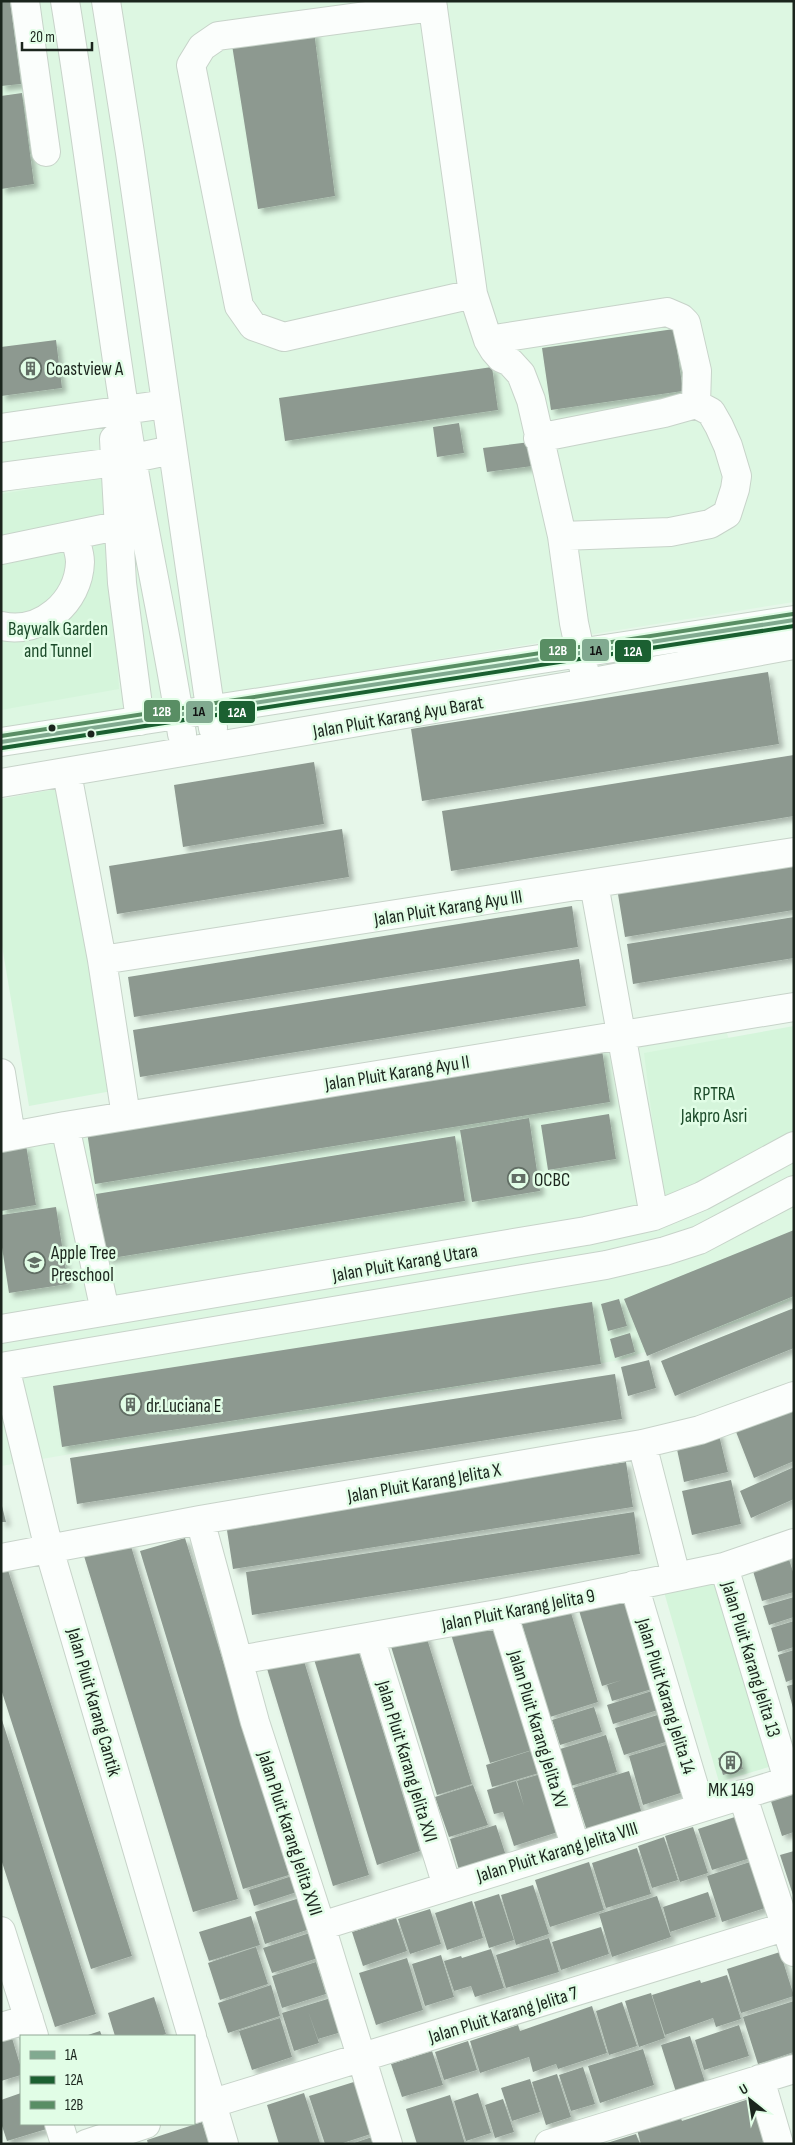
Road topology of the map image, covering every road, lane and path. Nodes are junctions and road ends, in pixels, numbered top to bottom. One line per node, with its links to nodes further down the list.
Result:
1 (25, 1): 5 (street)
2 (65, 1): 7 (street)
3 (106, 1): 6 (street)
4 (432, 4): 8 (street); 8 (street)
5 (46, 152)
6 (130, 153): 7 (street); 10 (street)
7 (88, 157): 12 (street)
8 (473, 294): 9 (street)
9 (488, 340): 11 (street); 14 (street)
10 (166, 404): 12 (street); 15 (street)
11 (696, 404): 14 (street); 21 (street)
12 (119, 412): 13 (street); 16 (street)
13 (1, 428)
14 (538, 438): 21 (street)
15 (172, 450): 16 (street); 18 (street)
16 (123, 460): 17 (street); 19 (street)
17 (1, 477)
18 (182, 512): 19 (street); 28 (street)
19 (131, 523): 20 (street); 29 (street); 30 (street)
20 (74, 535): 22 (street); 24 (street)
21 (562, 536): 26 (street)
22 (1, 550)
23 (794, 620): 26 (street, Jalan Pluit Karang Ayu Barat)
24 (1, 626)
25 (794, 645): 27 (street, Jalan Pluit Karang Ayu Barat)
26 (582, 653): 27 (street); 28 (street, Jalan Pluit Karang Ayu Barat)
27 (587, 683): 32 (street, Jalan Pluit Karang Ayu Barat)
28 (211, 711): 29 (street, Jalan Pluit Karang Ayu Barat); 32 (street)
29 (179, 716): 30 (street, Jalan Pluit Karang Ayu Barat); 33 (street)
30 (137, 721): 31 (street, Jalan Pluit Karang Ayu Barat); 34 (street)
31 (1, 742)
32 (216, 747): 33 (street, Jalan Pluit Karang Ayu Barat)
33 (184, 753): 34 (street, Jalan Pluit Karang Ayu Barat)
34 (138, 761): 35 (street, Jalan Pluit Karang Ayu Barat)
35 (67, 773): 36 (street, Jalan Pluit Karang Ayu Barat); 39 (street)
36 (1, 784)
37 (794, 852): 38 (street, Jalan Pluit Karang Ayu III)
38 (594, 884): 39 (street, Jalan Pluit Karang Ayu III); 41 (street)
39 (102, 960): 43 (street)
40 (794, 1008): 41 (street, Jalan Pluit Karang Ayu II)
41 (621, 1036): 43 (street, Jalan Pluit Karang Ayu II); 48 (street)
42 (1, 1073): 45 (street)
43 (126, 1116): 44 (street, Jalan Pluit Karang Ayu II)
44 (65, 1126): 45 (street, Jalan Pluit Karang Ayu II); 51 (street)
45 (6, 1137)
46 (794, 1146): 48 (street, Jalan Pluit Karang Utara)
47 (794, 1190): 50 (street, Jalan Pluit Karang Utara)
48 (654, 1216): 49 (street, Jalan Pluit Karang Utara)
49 (368, 1269): 50 (street); 51 (street, Jalan Pluit Karang Utara)
50 (374, 1304): 53 (street, Jalan Pluit Karang Utara)
51 (105, 1311): 52 (street, Jalan Pluit Karang Utara)
52 (1, 1329)
53 (3, 1367): 58 (street, Jalan Pluit Karang Cantik)
54 (794, 1396): 55 (street, Jalan Pluit Karang Jelita X)
55 (642, 1444): 56 (street, Jalan Pluit Karang Jelita X); 61 (street)
56 (200, 1520): 58 (street, Jalan Pluit Karang Jelita X); 65 (street, Jalan Pluit Karang Jelita XVII)
57 (794, 1544): 60 (street, Jalan Pluit Karang Jelita 9)
58 (49, 1548): 59 (street, Jalan Pluit Karang Jelita X); 77 (street, Jalan Pluit Karang Cantik)
59 (1, 1558)
60 (724, 1567): 61 (street, Jalan Pluit Karang Jelita 9); 66 (street, Jalan Pluit Karang Jelita 13)
61 (676, 1576): 62 (street, Jalan Pluit Karang Jelita 9)
62 (634, 1585): 63 (street, Jalan Pluit Karang Jelita 9); 68 (street, Jalan Pluit Karang Jelita 14)
63 (503, 1613): 64 (street, Jalan Pluit Karang Jelita 9); 69 (street, Jalan Pluit Karang Jelita XV)
64 (370, 1637): 65 (street, Jalan Pluit Karang Jelita 9); 70 (street, Jalan Pluit Karang Jelita XVI)
65 (239, 1660): 72 (street, Jalan Pluit Karang Jelita XVII)
66 (791, 1779): 67 (street, Jalan Pluit Karang Jelita VIII)
67 (742, 1794): 68 (street, Jalan Pluit Karang Jelita VIII); 71 (street)
68 (700, 1806): 69 (street, Jalan Pluit Karang Jelita VIII)
69 (575, 1845): 70 (street, Jalan Pluit Karang Jelita VIII)
70 (447, 1886): 72 (street, Jalan Pluit Karang Jelita VIII)
71 (790, 1925): 74 (street); 79 (street, Jalan Pluit Karang Jelita 7)
72 (321, 1926): 79 (street, Jalan Pluit Karang Jelita XVII)
73 (1, 1931): 76 (street)
74 (794, 1952)
75 (1, 2028): 76 (street)
76 (31, 2028)
77 (192, 2035)
78 (195, 2050): 82 (street)
79 (361, 2058): 82 (street, Jalan Pluit Karang Jelita 7); 88 (street, Jalan Pluit Karang Jelita XVII)
80 (794, 2069): 81 (street)
81 (760, 2079): 89 (street); 90 (street)
82 (203, 2106): 87 (street)
83 (59, 2125): 85 (street)
84 (143, 2125): 86 (street)
85 (65, 2144)
86 (86, 2144)
87 (224, 2144)
88 (388, 2144)
89 (548, 2144)
90 (779, 2144)

